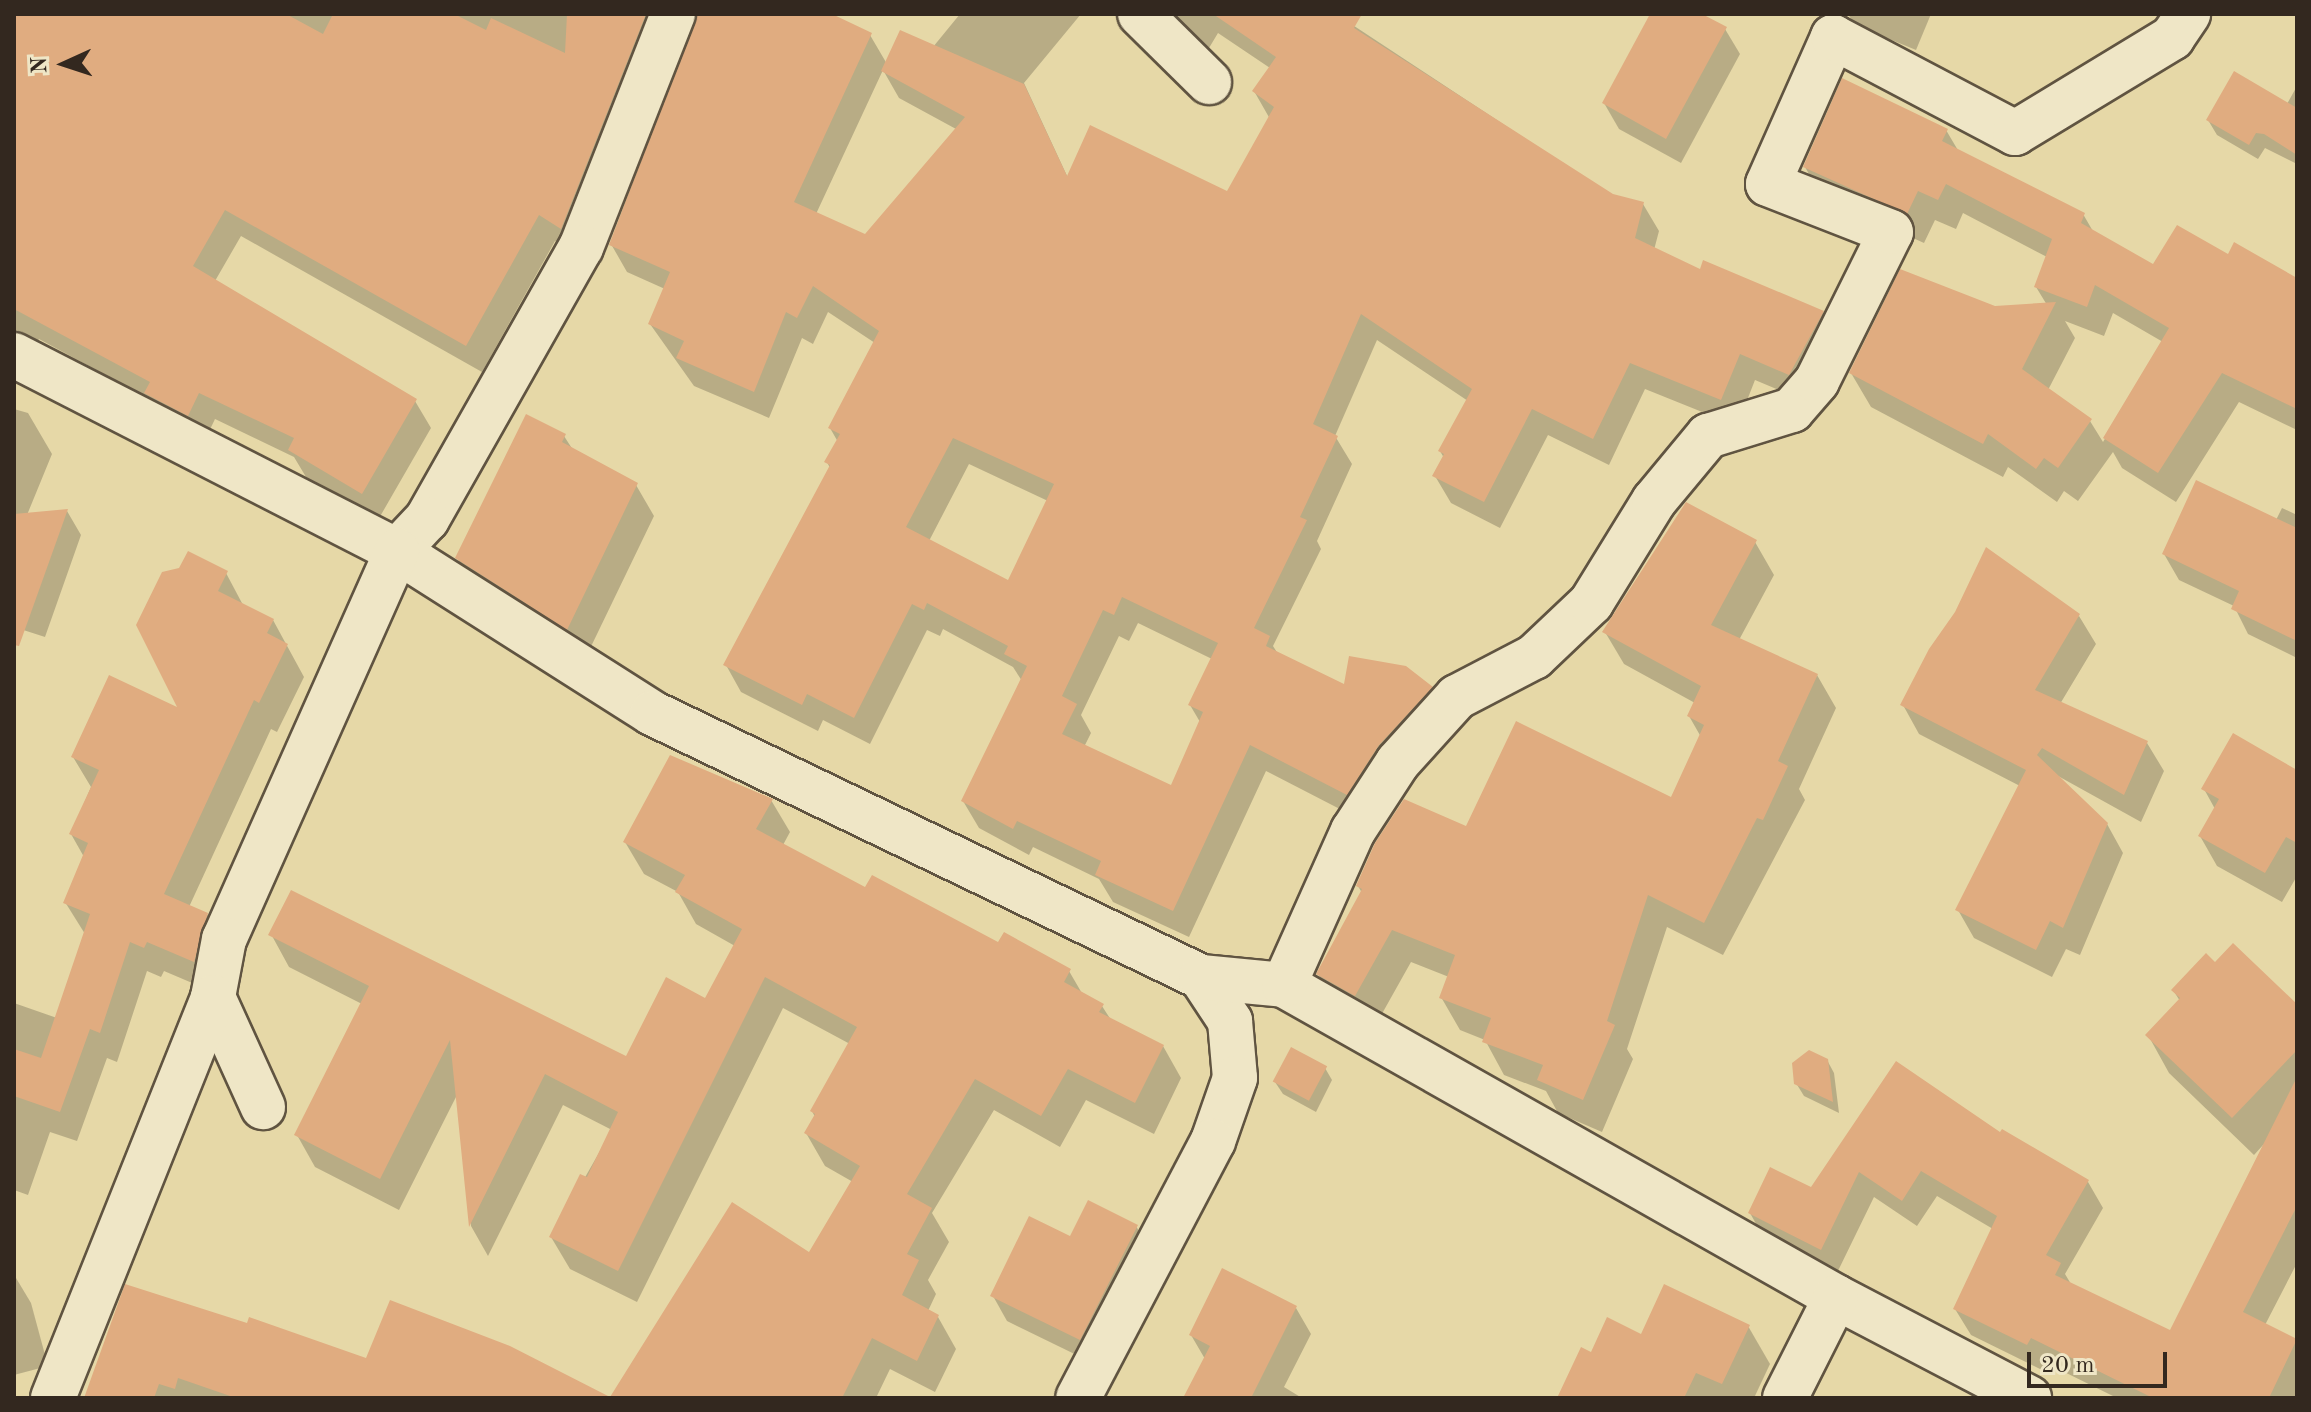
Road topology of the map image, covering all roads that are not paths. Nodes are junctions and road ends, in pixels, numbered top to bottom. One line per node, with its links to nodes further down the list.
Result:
1 (673, 14): 6 (street)
2 (1140, 14): 4 (street)
3 (2188, 14): 8 (street)
4 (1209, 82)
5 (14, 355): 6 (street)
6 (397, 551): 7 (street); 9 (street)
7 (1201, 977): 8 (street); 13 (street)
8 (1284, 985): 11 (street)
9 (213, 997): 10 (street); 12 (street)
10 (263, 1107)
11 (1836, 1297): 14 (street); 15 (street)
12 (53, 1398)
13 (1078, 1398)
14 (1785, 1398)
15 (2029, 1398)

